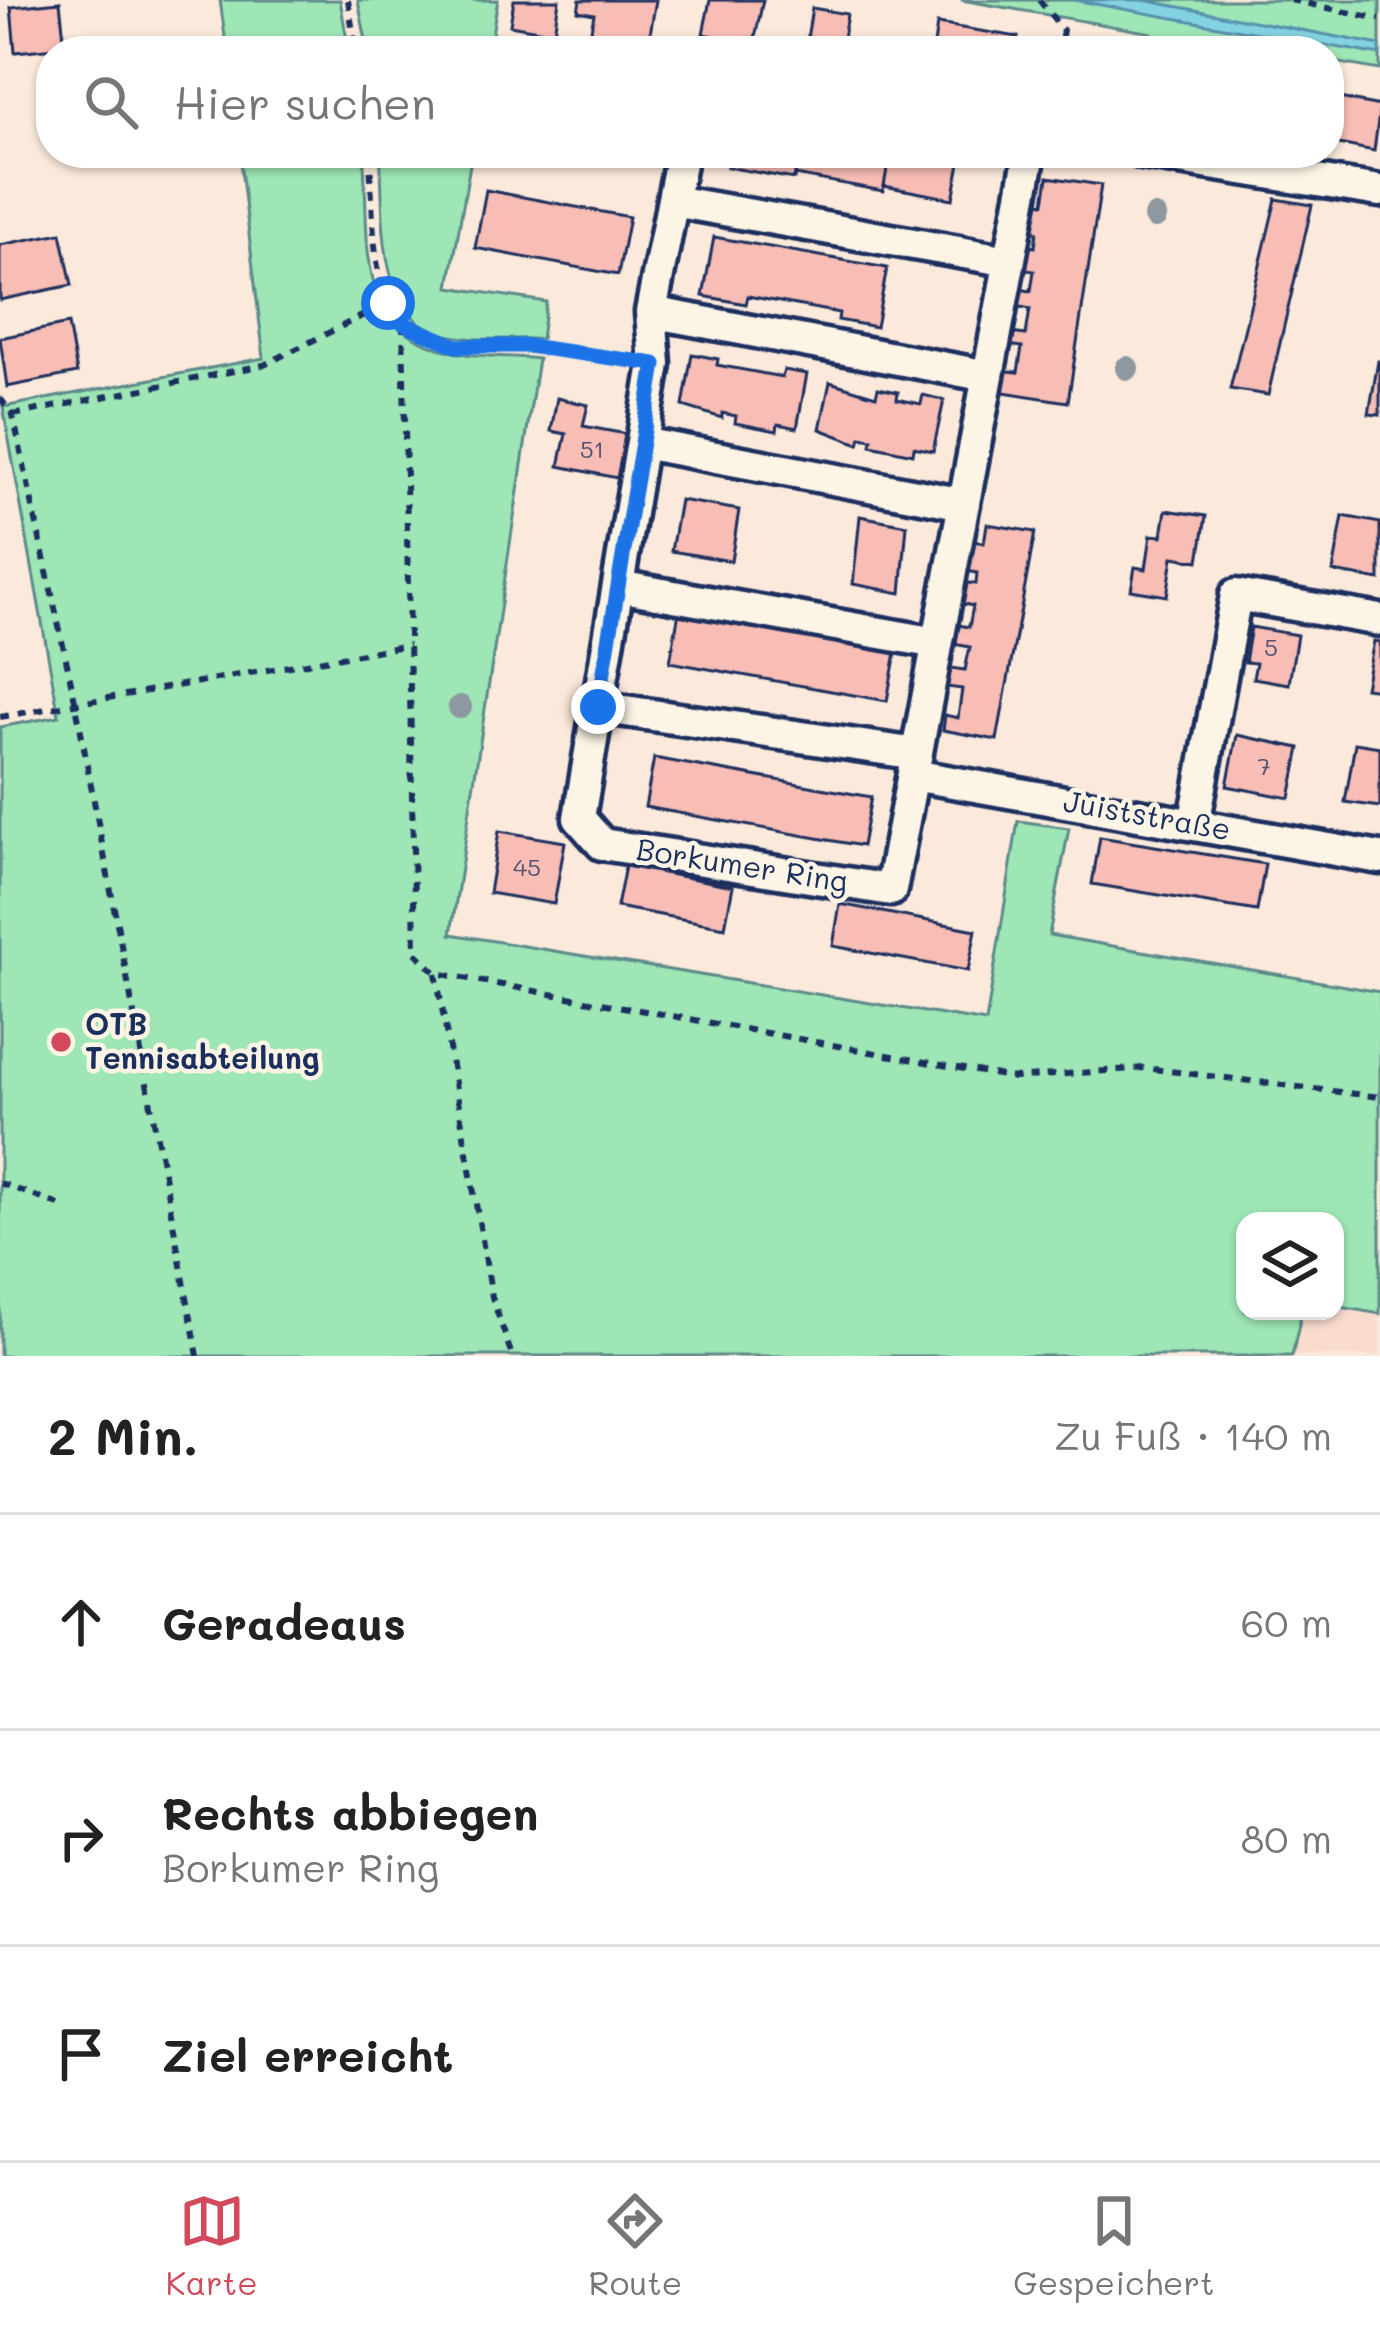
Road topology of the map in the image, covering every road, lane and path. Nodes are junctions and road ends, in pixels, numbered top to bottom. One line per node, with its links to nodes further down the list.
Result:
1 (348, 0): 5 (path)
2 (1039, 0): 6 (path)
3 (1290, 0): 4 (path)
4 (1380, 19)
5 (354, 36)
6 (1062, 36)
7 (370, 168): 14 (path)
8 (679, 168): 12 (street, Borkumer Ring)
9 (1027, 168): 13 (street, Borkumer Ring)
10 (1236, 168): 11 (street)
11 (1380, 191)
12 (673, 201): 13 (street); 15 (street, Borkumer Ring)
13 (1010, 261): 17 (street, Borkumer Ring)
14 (388, 303): 16 (path); 19 (path)
15 (650, 312): 16 (street, Borkumer Ring); 17 (street)
16 (655, 364): 20 (street, Borkumer Ring)
17 (988, 376): 21 (street, Borkumer Ring)
18 (0, 398): 19 (path)
19 (13, 415): 26 (path)
20 (642, 442): 21 (street); 22 (street, Borkumer Ring)
21 (964, 504): 24 (street, Borkumer Ring)
22 (619, 586): 24 (street); 27 (street, Borkumer Ring)
23 (1380, 620): 30 (street)
24 (938, 644): 29 (street, Borkumer Ring)
25 (409, 645): 26 (path)
26 (76, 705): 28 (path); 35 (path)
27 (598, 707): 29 (street); 29 (street, Borkumer Ring)
28 (0, 716)
29 (915, 765): 30 (street, Juiststraße)
30 (1194, 824): 31 (street, Juiststraße)
31 (1380, 858)
32 (436, 973): 36 (path)
33 (0, 1183): 34 (path)
34 (67, 1208)
35 (198, 1356)
36 (512, 1356)

